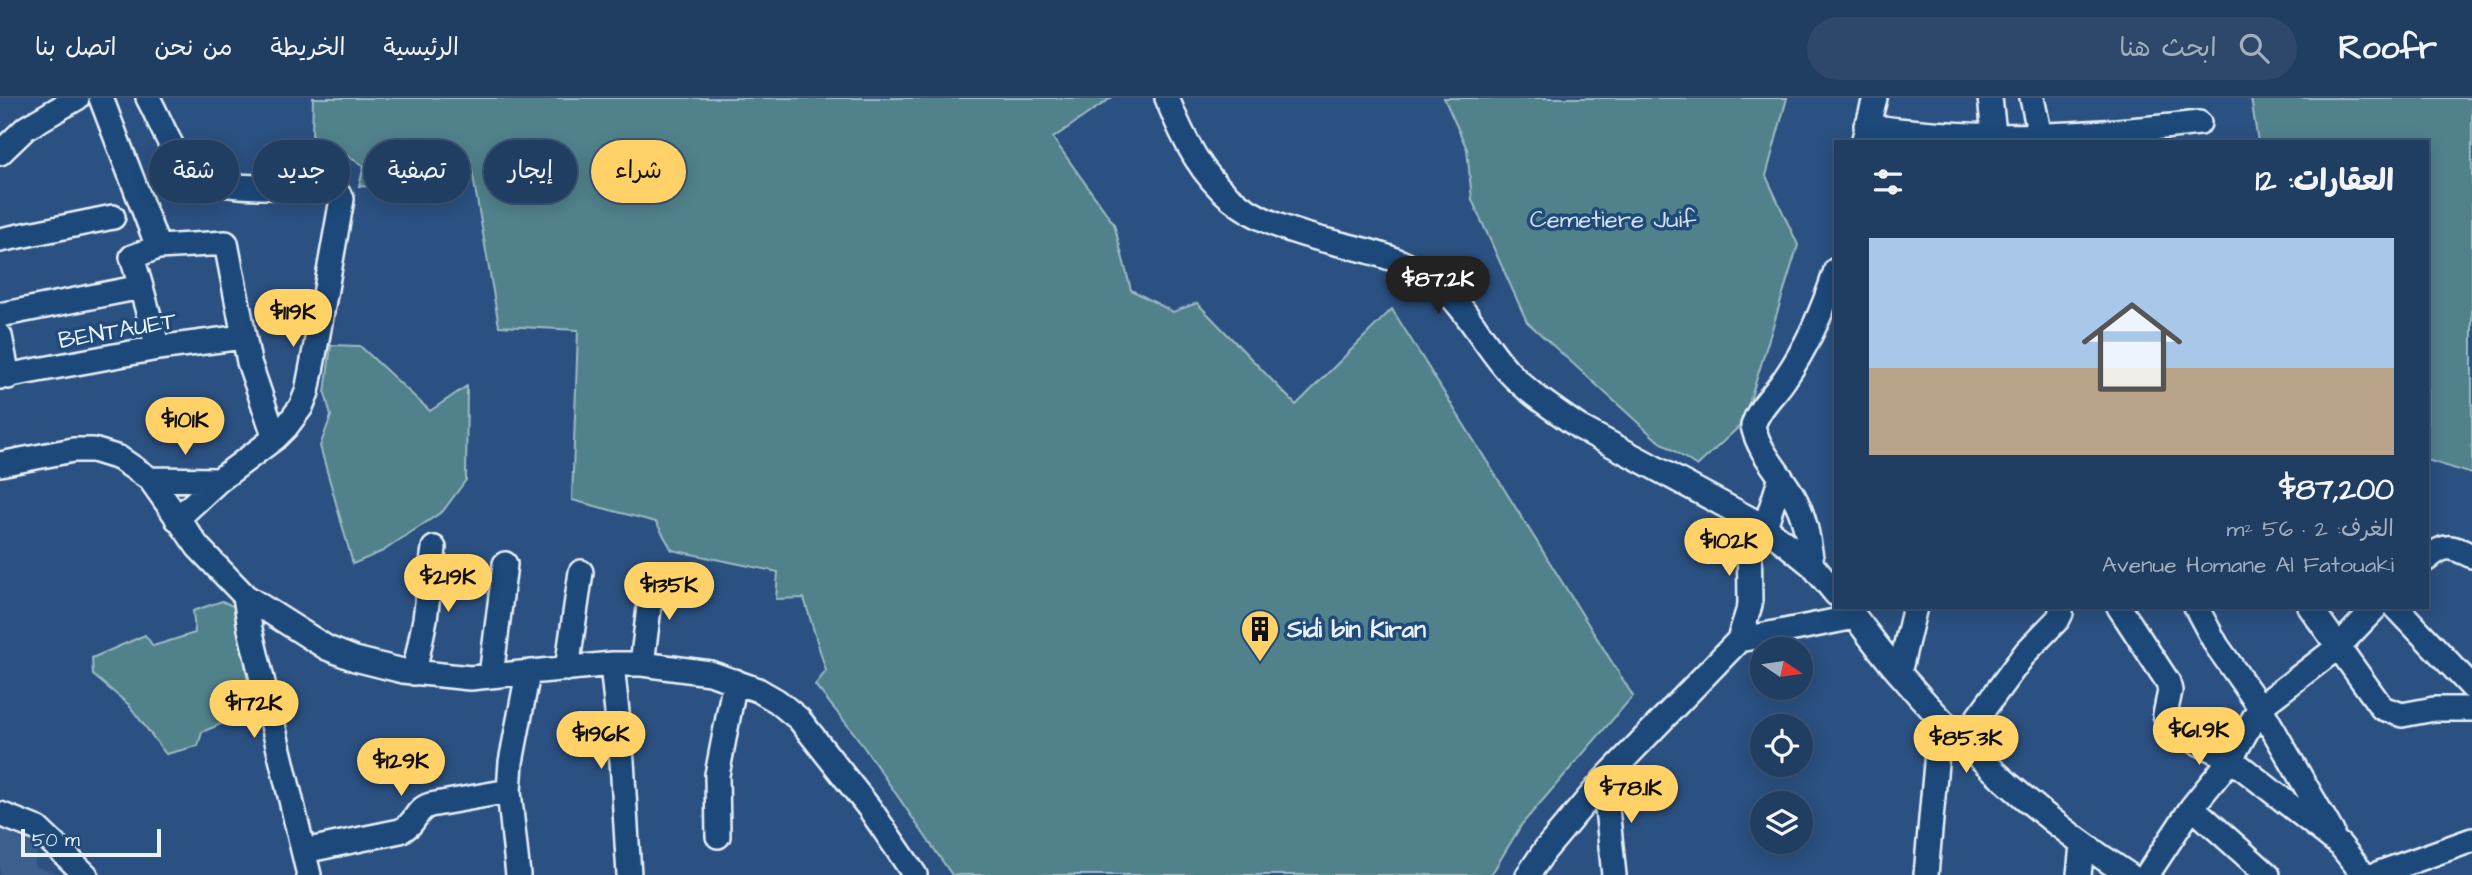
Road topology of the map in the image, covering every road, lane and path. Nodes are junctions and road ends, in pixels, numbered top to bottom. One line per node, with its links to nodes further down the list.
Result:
1 (77, 98): 12 (street)
2 (101, 98): 15 (street)
3 (148, 98): 23 (street)
4 (1167, 98): 29 (street)
5 (1875, 98): 9 (street)
6 (1990, 98): 11 (street)
7 (2032, 98): 10 (street)
8 (2199, 123): 10 (street)
9 (1865, 134): 11 (street)
10 (2040, 136): 11 (street)
11 (1995, 138)
12 (0, 153)
13 (113, 217): 14 (street)
14 (0, 240)
15 (158, 247): 17 (street); 20 (street)
16 (1834, 276): 25 (street)
17 (141, 287): 18 (street); 21 (street)
18 (0, 315)
19 (0, 336): 22 (street)
20 (243, 337): 21 (street, BENTAUET); 23 (street)
21 (158, 348): 22 (street, BENTAUET)
22 (4, 377)
23 (275, 438): 27 (street)
24 (0, 464): 26 (street)
25 (1781, 477): 29 (street); 34 (street)
26 (150, 480): 27 (street); 28 (street)
27 (219, 480): 28 (street)
28 (177, 519): 38 (street)
29 (1757, 523): 34 (street); 47 (street)
30 (434, 548): 52 (street)
31 (2472, 556): 32 (street)
32 (2429, 558)
33 (505, 564): 55 (street)
34 (1812, 565): 37 (street)
35 (581, 572): 51 (street)
36 (653, 575): 50 (street)
37 (1834, 592)
38 (245, 596): 52 (street); 71 (street)
39 (1915, 609): 54 (street)
40 (2060, 609): 61 (street)
41 (2120, 609): 62 (street)
42 (2197, 609): 58 (street)
43 (2311, 609): 48 (street)
44 (2374, 609): 48 (street)
45 (2398, 609): 57 (street)
46 (1851, 612): 47 (street); 54 (street)
47 (1739, 640): 63 (street)
48 (2338, 647): 58 (street); 59 (street)
49 (612, 664): 50 (street); 51 (street); 75 (street)
50 (642, 664): 56 (street)
51 (567, 669): 53 (street)
52 (414, 673): 55 (street)
53 (528, 673): 55 (street); 64 (street)
54 (1899, 673): 60 (street)
55 (491, 676)
56 (735, 681): 67 (street); 76 (street)
57 (2472, 687)
58 (2260, 707): 62 (street); 70 (street)
59 (2472, 709)
60 (1940, 719): 61 (street); 79 (street)
61 (1961, 740): 69 (street)
62 (2231, 759): 65 (street); 70 (street)
63 (1604, 780): 77 (street); 78 (street)
64 (509, 791): 71 (street); 74 (street)
65 (2192, 807): 82 (street); 83 (street)
66 (0, 814): 72 (street)
67 (718, 836)
68 (2472, 840): 85 (street)
69 (2082, 845): 80 (street); 81 (street)
70 (2340, 845): 84 (street)
71 (304, 851): 73 (street)
72 (86, 875)
73 (309, 875)
74 (518, 875)
75 (629, 875)
76 (915, 875)
77 (1528, 875)
78 (1614, 875)
79 (1926, 875)
80 (2079, 875)
81 (2129, 875)
82 (2147, 875)
83 (2268, 875)
84 (2364, 875)
85 (2374, 875)

